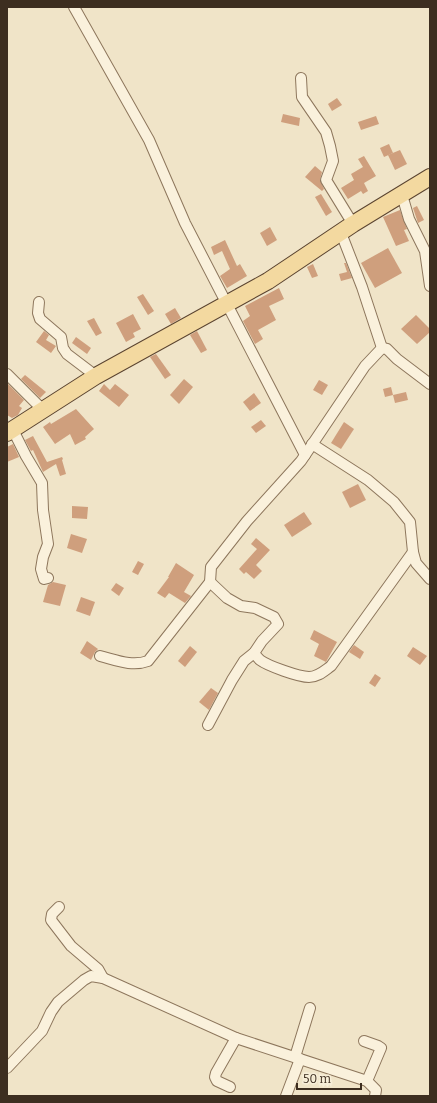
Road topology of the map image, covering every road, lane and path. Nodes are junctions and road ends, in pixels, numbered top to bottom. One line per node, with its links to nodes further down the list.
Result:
1 (74, 7): 8 (street)
2 (301, 78): 5 (street)
3 (430, 176): 4 (main road)
4 (402, 195): 5 (main road); 6 (street)
5 (347, 229): 8 (main road); 9 (street)
6 (430, 286)
7 (39, 302): 11 (street)
8 (226, 304): 11 (main road); 16 (street)
9 (382, 348): 12 (street); 15 (street)
10 (7, 374): 13 (street)
11 (96, 376): 13 (main road)
12 (430, 384)
13 (42, 409): 14 (main road)
14 (10, 432): 18 (street)
15 (312, 444): 16 (street); 17 (street)
16 (305, 455): 20 (street)
17 (413, 552): 19 (street); 21 (street)
18 (48, 578)
19 (430, 579)
20 (210, 582): 21 (street); 22 (street)
21 (254, 653): 23 (street)
22 (100, 656)
23 (208, 725)
24 (58, 906): 25 (street)
25 (103, 978): 27 (street); 30 (street)
26 (310, 1008): 29 (street)
27 (236, 1038): 29 (street); 32 (street)
28 (364, 1041): 31 (street)
29 (298, 1058): 31 (street); 33 (street)
30 (7, 1068)
31 (366, 1081): 34 (street)
32 (230, 1087)
33 (286, 1096)
34 (375, 1096)

